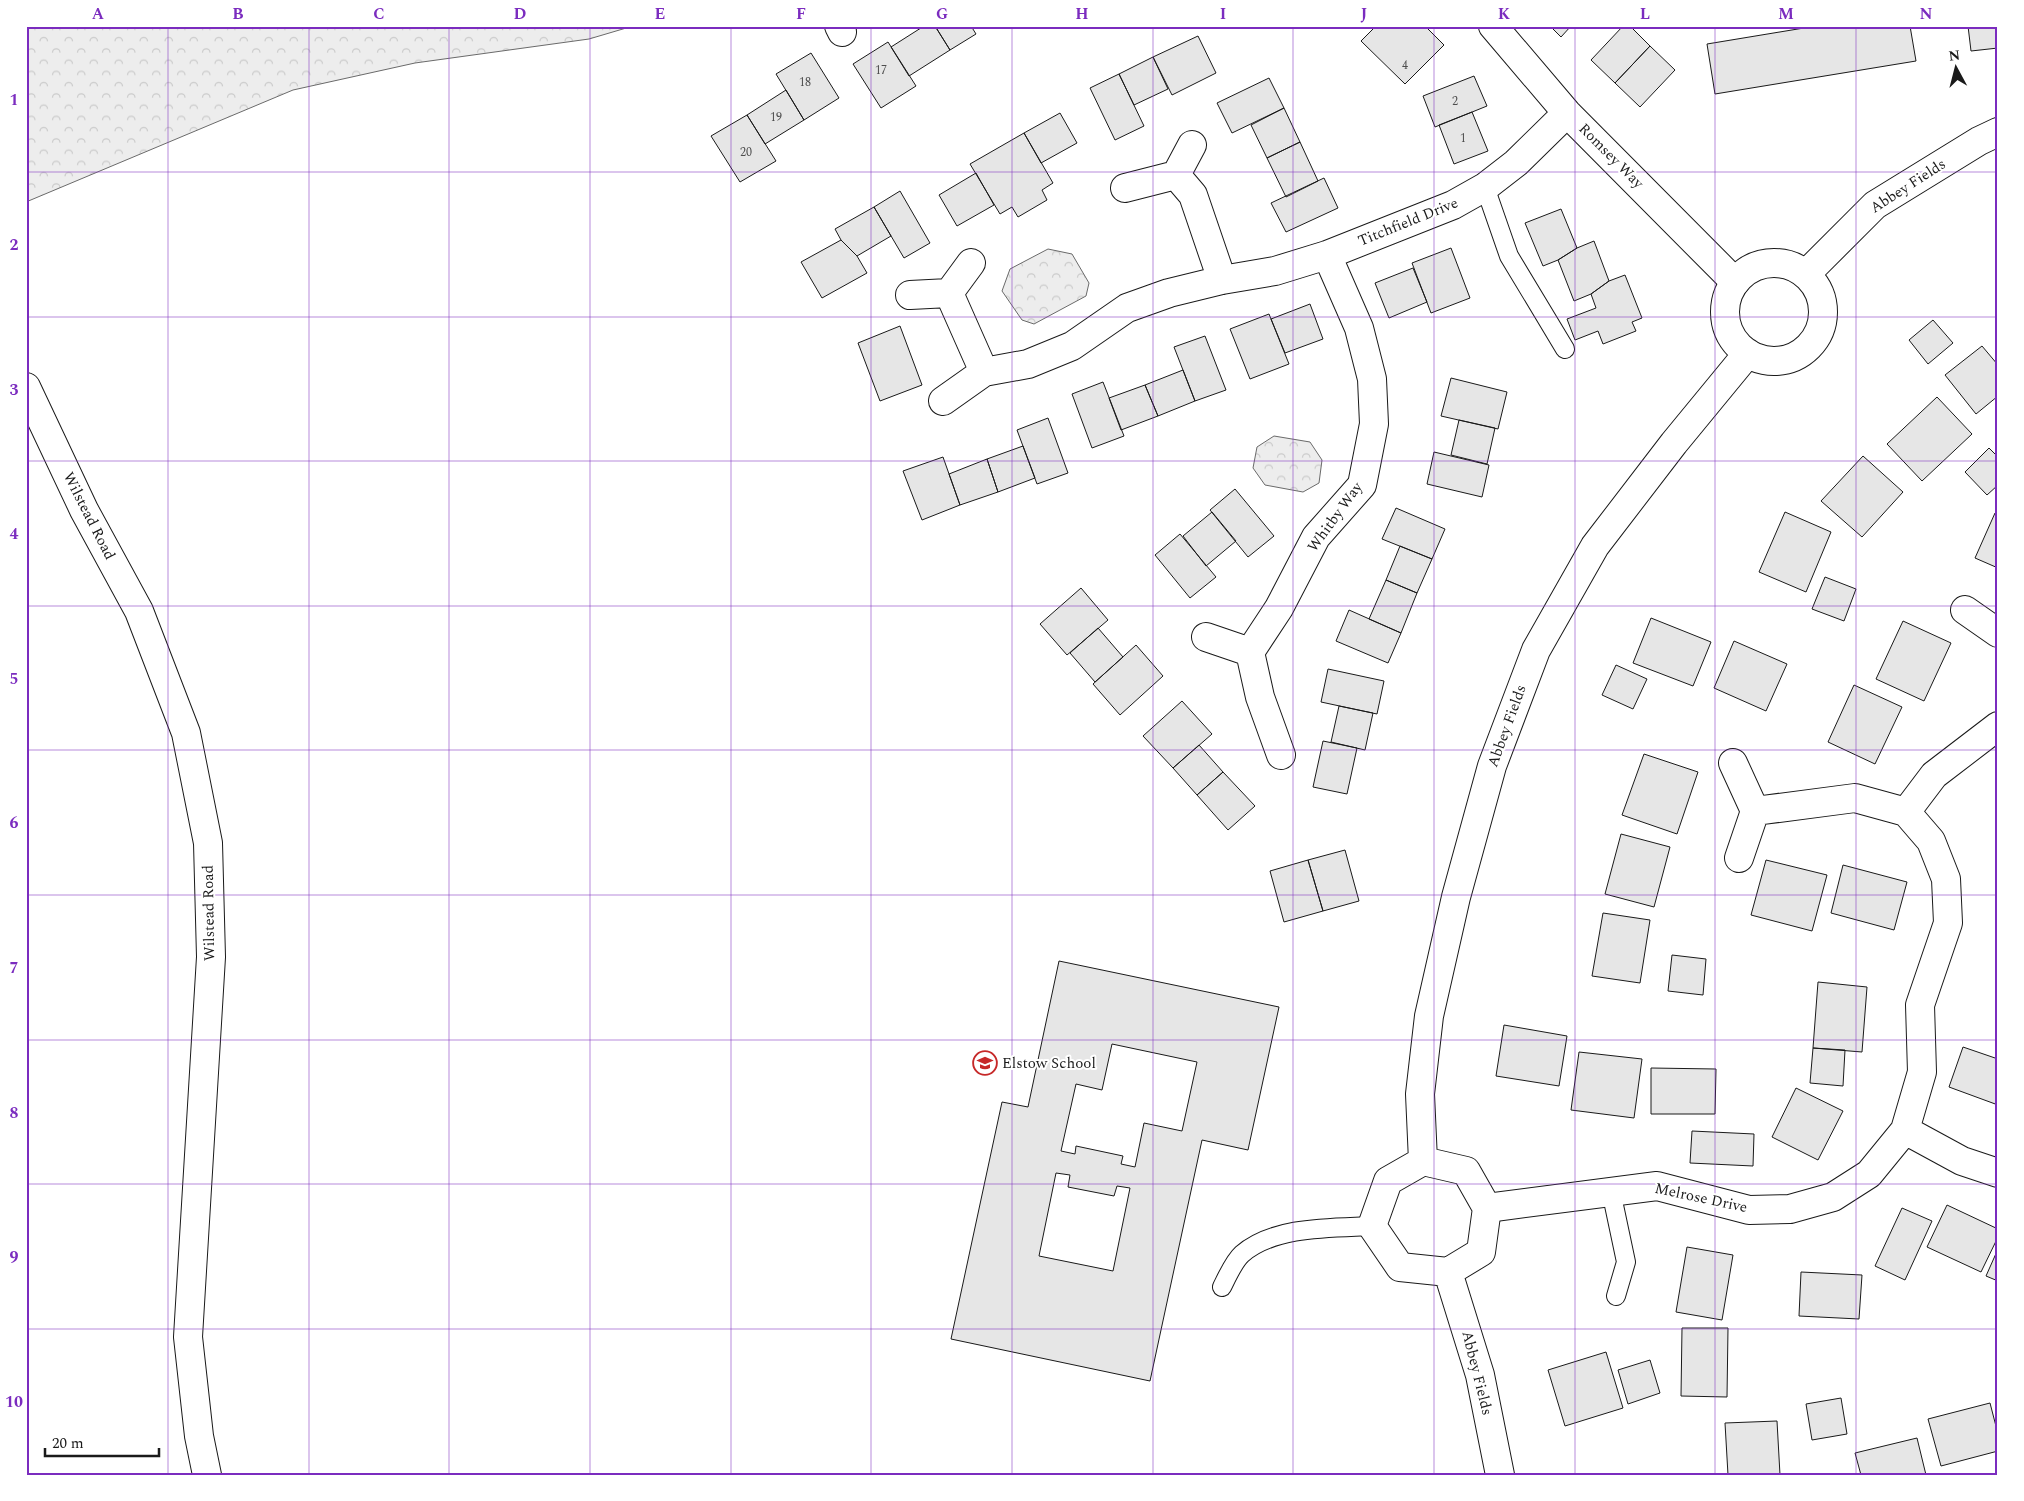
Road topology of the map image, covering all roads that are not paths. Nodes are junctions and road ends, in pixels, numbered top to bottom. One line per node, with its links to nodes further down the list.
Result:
1 (1493, 26): 2 (street, Romsey Way)
2 (1567, 113): 7 (street, Titchfield Drive); 12 (street, Romsey Way)
3 (1998, 132): 10 (street, Abbey Fields)
4 (1192, 145): 5 (street)
5 (1176, 175): 6 (street); 11 (street)
6 (1125, 188)
7 (1486, 188): 8 (street, Titchfield Drive); 15 (lane)
8 (1327, 255): 11 (street, Titchfield Drive); 23 (street, Whitby Way)
9 (971, 263): 13 (street)
10 (1806, 274): 12 (street); 16 (street)
11 (1222, 280): 17 (street, Titchfield Drive)
12 (1735, 282): 16 (street)
13 (949, 293): 14 (street); 17 (street)
14 (910, 295)
15 (1565, 349)
16 (1748, 353): 31 (street, Abbey Fields)
17 (984, 372): 19 (street, Titchfield Drive)
18 (26, 387): 39 (street, Wilstead Road)
19 (943, 401)
20 (1965, 610): 21 (street)
21 (1998, 633)
22 (1206, 637): 23 (street)
23 (1250, 652): 25 (street)
24 (1998, 726): 28 (street)
25 (1281, 755)
26 (1733, 763): 27 (street)
27 (1755, 811): 28 (street); 29 (street)
28 (1906, 812): 30 (street)
29 (1739, 858)
30 (1905, 1130): 32 (street); 33 (street, Melrose Drive)
31 (1423, 1162): 34 (street); 35 (street)
32 (1998, 1173)
33 (1612, 1191): 34 (street, Melrose Drive); 38 (lane)
34 (1487, 1208): 36 (street)
35 (1372, 1226): 36 (street); 37 (lane)
36 (1448, 1272): 40 (street, Abbey Fields)
37 (1222, 1287)
38 (1616, 1296)
39 (207, 1475)
40 (1500, 1475)

